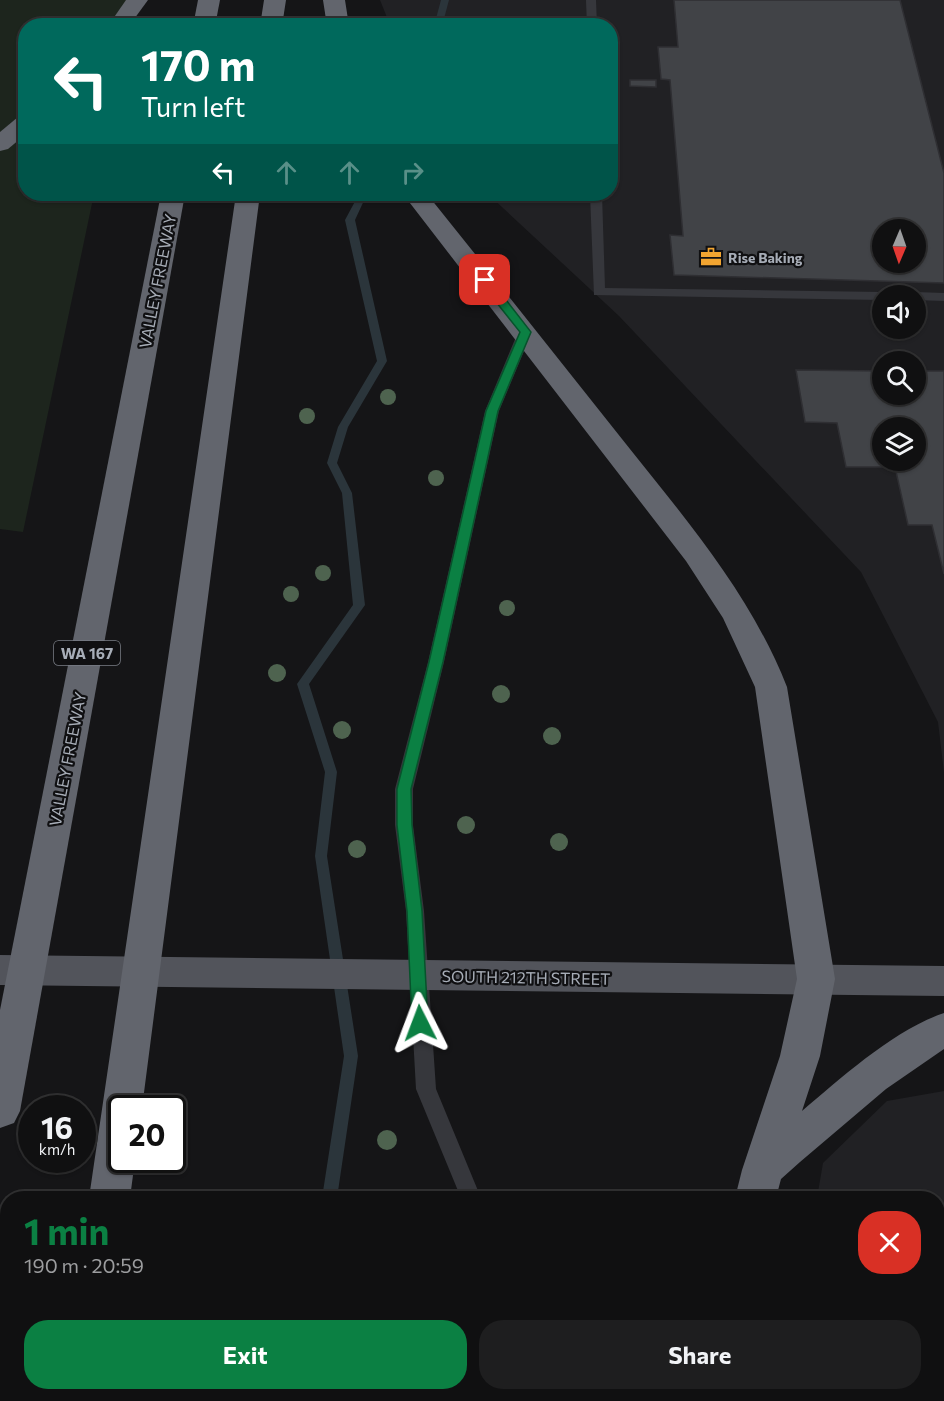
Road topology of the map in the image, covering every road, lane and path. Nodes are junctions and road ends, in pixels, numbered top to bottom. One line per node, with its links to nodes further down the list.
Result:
1 (137, 0): 6 (highway)
2 (209, 0): 7 (highway)
3 (274, 0): 8 (highway)
4 (334, 0): 9 (highway)
5 (591, 0): 10 (lane)
6 (124, 18)
7 (206, 18)
8 (272, 18)
9 (337, 18)
10 (592, 18)
11 (18, 129): 12 (highway)
12 (0, 144)
13 (172, 201): 26 (highway, VALLEY FREEWAY / WA 167)
14 (247, 201): 25 (highway)
15 (421, 201): 20 (highway)
16 (596, 201): 17 (lane)
17 (872, 296)
18 (926, 296): 19 (lane)
19 (944, 297)
20 (525, 332): 22 (highway); 30 (lane)
21 (0, 970): 22 (main road, SOUTH 212TH STREET)
22 (816, 979): 23 (main road, SOUTH 212TH STREET); 28 (highway)
23 (944, 981)
24 (944, 1029): 28 (highway)
25 (124, 1095)
26 (0, 1111)
27 (113, 1173): 29 (highway)
28 (759, 1184)
29 (110, 1191)
30 (468, 1191)

